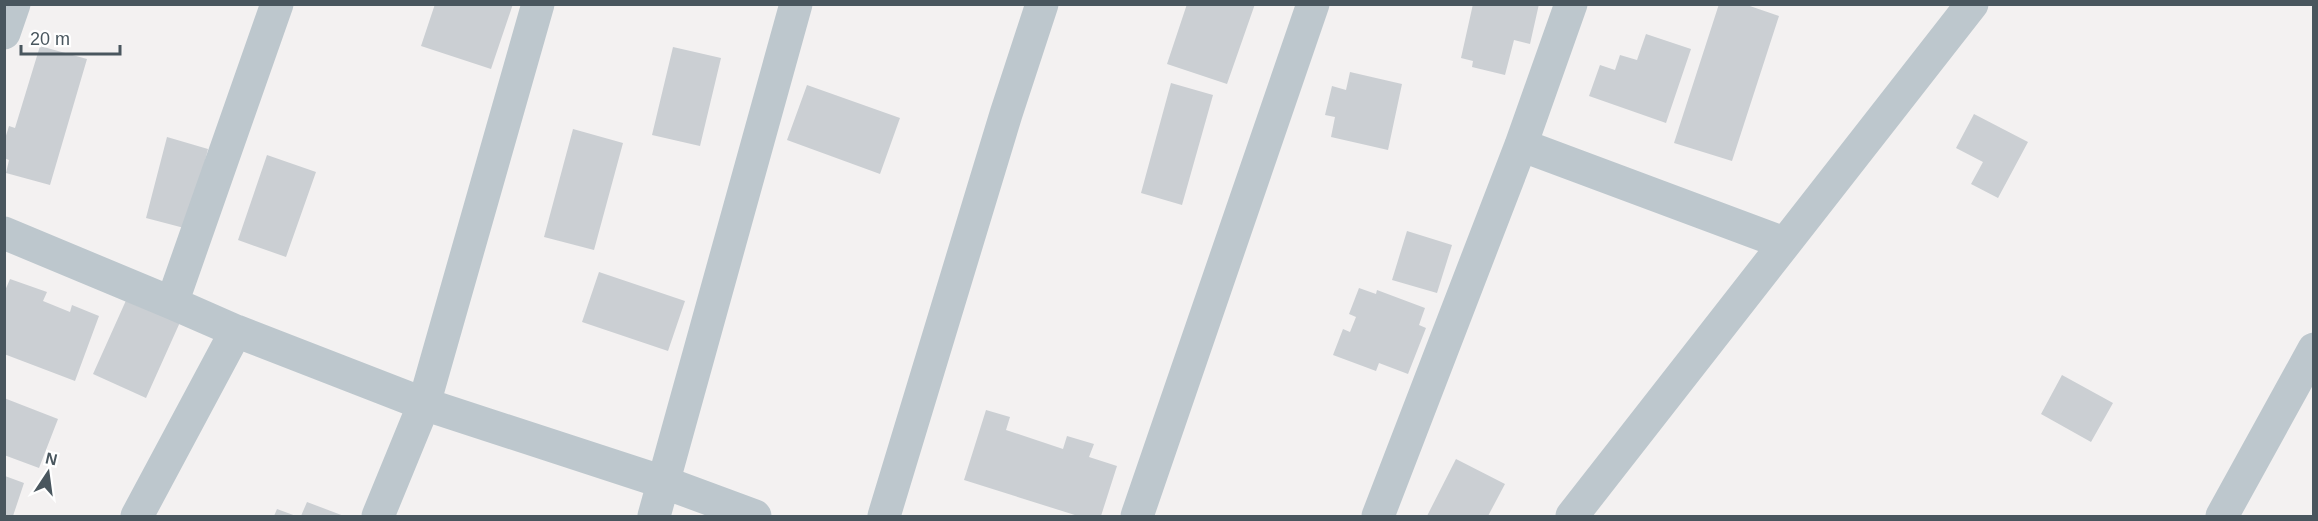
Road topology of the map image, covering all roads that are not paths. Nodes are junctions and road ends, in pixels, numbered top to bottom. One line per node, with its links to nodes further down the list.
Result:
1 (14, 4): 9 (street)
2 (277, 4): 13 (street)
3 (538, 4): 16 (street)
4 (796, 4): 17 (street)
5 (1042, 4): 22 (street)
6 (1313, 4): 23 (street)
7 (1571, 4): 10 (street)
8 (1972, 4): 12 (street)
9 (4, 33)
10 (1521, 145): 12 (street); 24 (street)
11 (4, 233): 13 (street)
12 (1784, 243): 25 (street)
13 (172, 303): 14 (street)
14 (236, 331): 16 (street); 18 (street)
15 (2313, 349): 26 (street)
16 (424, 404): 17 (street); 19 (street)
17 (663, 482): 20 (street); 21 (street)
18 (137, 516)
19 (378, 516)
20 (654, 516)
21 (755, 516)
22 (884, 516)
23 (1137, 516)
24 (1378, 516)
25 (1572, 516)
26 (2222, 516)

